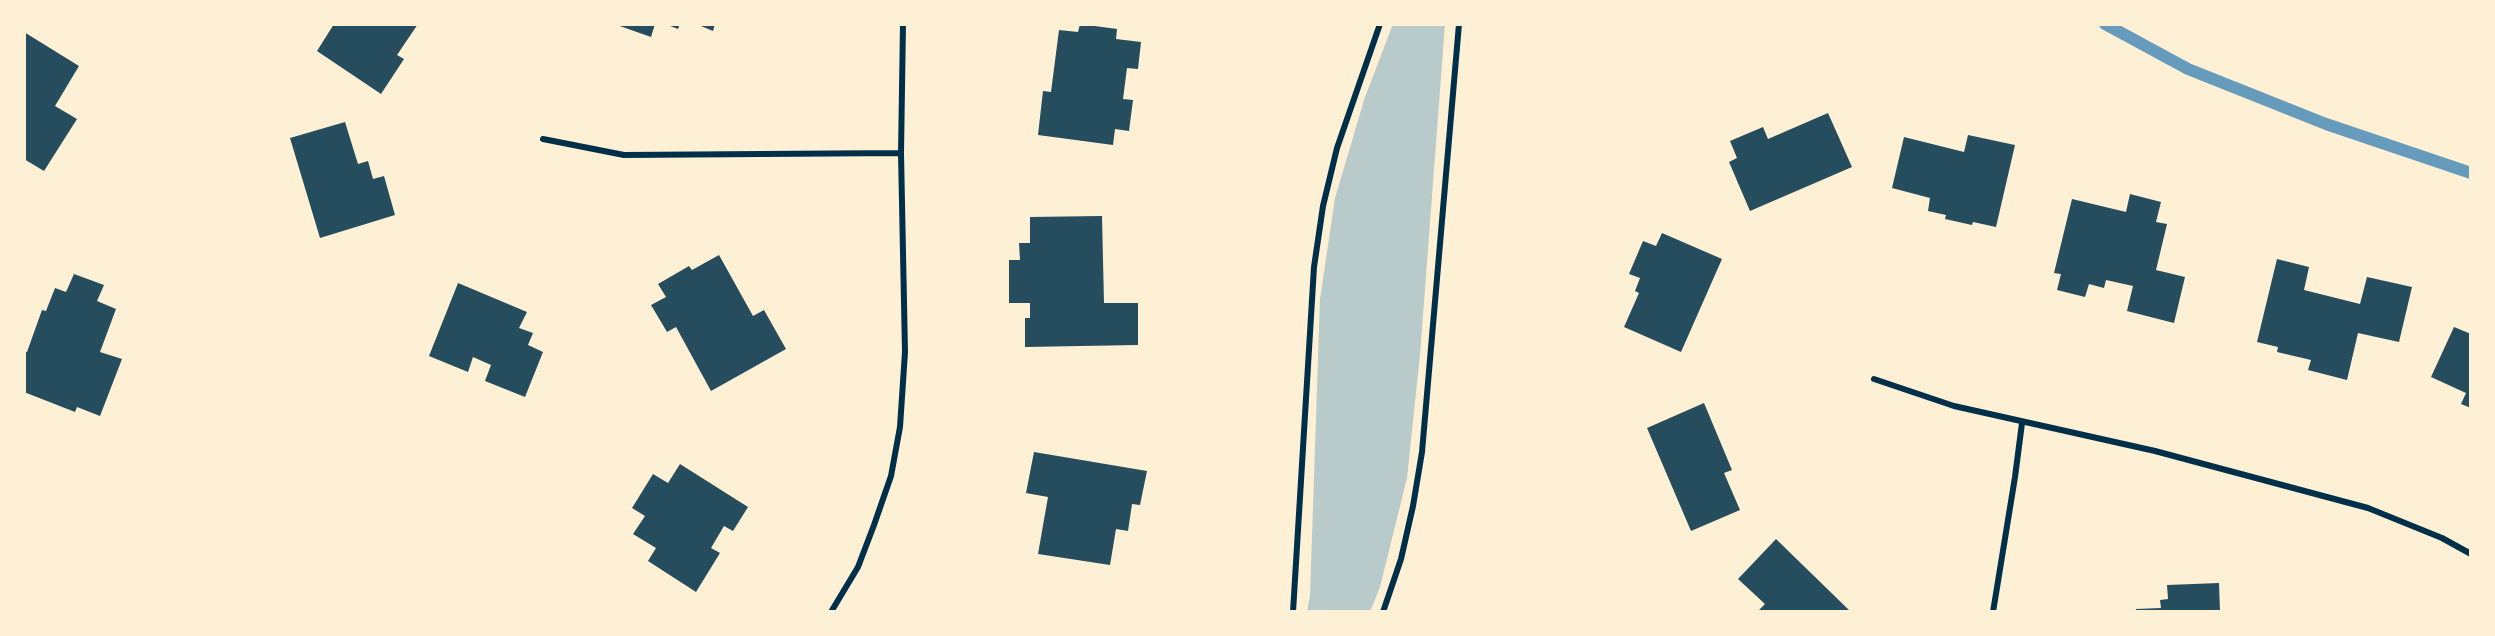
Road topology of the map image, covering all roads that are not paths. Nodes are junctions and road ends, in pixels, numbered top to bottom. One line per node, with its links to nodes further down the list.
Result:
1 (903, 24): 5 (street)
2 (1380, 24): 10 (street)
3 (1459, 24): 11 (street)
4 (543, 139): 5 (street)
5 (901, 153): 9 (street)
6 (1874, 379): 7 (street)
7 (2022, 423): 8 (street); 12 (street)
8 (2471, 554)
9 (831, 612)
10 (1293, 612)
11 (1383, 612)
12 (1993, 612)

